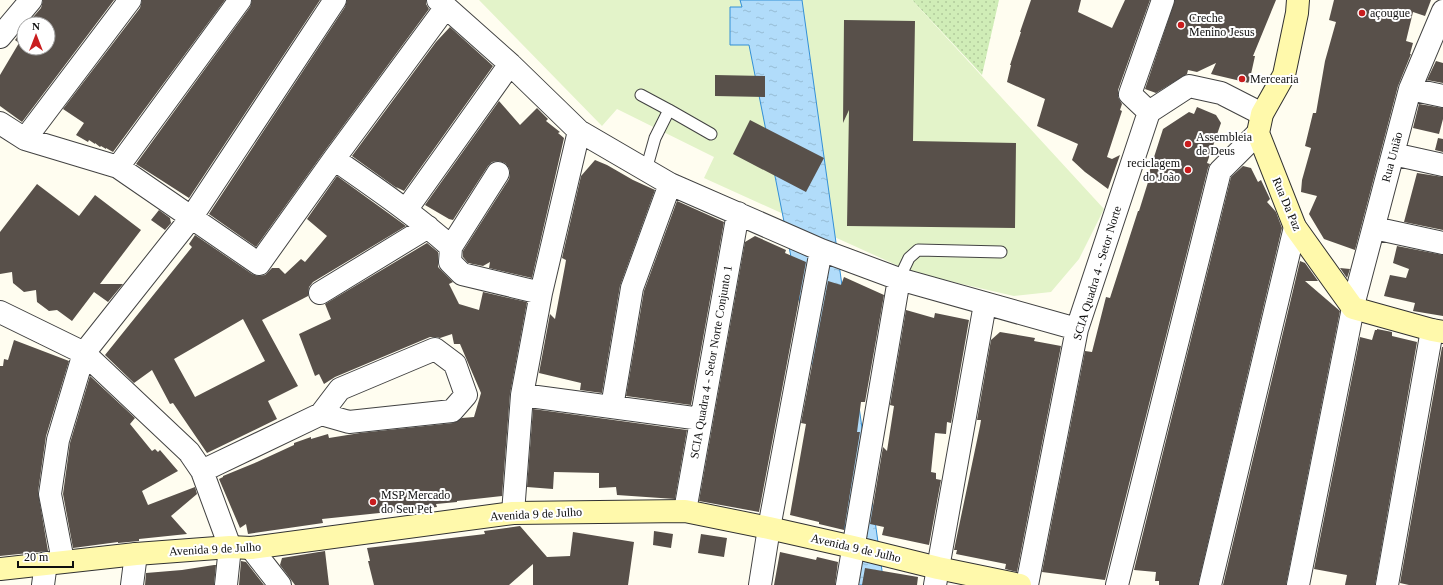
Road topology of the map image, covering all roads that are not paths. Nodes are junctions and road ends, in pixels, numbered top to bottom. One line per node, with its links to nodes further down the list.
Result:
1 (31, 0): 9 (street)
2 (130, 0): 20 (street)
3 (240, 0): 24 (street)
4 (336, 0): 30 (street)
5 (1163, 0): 15 (street)
6 (1298, 0): 17 (street)
7 (442, 4): 10 (street); 22 (street)
8 (1441, 19): 11 (street, Rua União)
9 (0, 37)
10 (510, 64): 18 (street); 28 (street)
11 (1410, 89): 13 (street); 21 (street, Rua União)
12 (640, 95): 14 (lane)
13 (1443, 96)
14 (669, 110): 19 (lane); 25 (lane)
15 (1149, 112): 17 (street); 44 (street, SCIA Quadra 4 - Setor Norte)
16 (0, 123): 20 (street)
17 (1260, 124): 32 (street, Rua Da Paz); 69 (street)
18 (579, 131): 25 (street); 40 (street)
19 (711, 134)
20 (25, 139): 24 (street)
21 (1393, 154): 23 (street); 33 (street, Rua União)
22 (334, 159): 28 (street); 30 (street)
23 (1443, 165)
24 (118, 167): 30 (street)
25 (646, 170): 27 (street)
26 (498, 173): 35 (street)
27 (670, 184): 29 (street); 48 (street)
28 (406, 210): 31 (street)
29 (738, 213): 36 (street); 50 (street, SCIA Quadra 4 - Setor Norte Conjunto 1)
30 (191, 218): 46 (street)
31 (428, 227): 35 (street); 39 (street)
32 (1295, 227): 42 (street, Rua Da Paz); 70 (street)
33 (1374, 228): 34 (street); 42 (street, Rua União)
34 (1443, 243)
35 (451, 247): 40 (street)
36 (821, 250): 38 (street); 54 (street)
37 (1001, 252): 38 (lane)
38 (899, 279): 41 (street); 56 (street)
39 (320, 293)
40 (541, 293): 47 (street)
41 (985, 304): 44 (street); 60 (street)
42 (1353, 308): 45 (street); 71 (street, Rua União)
43 (0, 312): 46 (street)
44 (1077, 329): 68 (street, SCIA Quadra 4 - Setor Norte)
45 (1437, 331): 72 (street)
46 (84, 353): 51 (street); 58 (street)
47 (522, 395): 48 (street); 53 (street)
48 (612, 407): 50 (street)
49 (321, 414): 49 (street); 51 (street)
50 (701, 419): 52 (street, SCIA Quadra 4 - Setor Norte Conjunto 1)
51 (202, 470): 55 (street)
52 (685, 511): 53 (street, Avenida 9 de Julho); 54 (street, Avenida 9 de Julho)
53 (513, 513): 55 (street, Avenida 9 de Julho)
54 (769, 528): 56 (street, Avenida 9 de Julho); 65 (street)
55 (240, 547): 57 (street, Avenida 9 de Julho); 63 (street); 64 (street)
56 (853, 547): 60 (street, Avenida 9 de Julho); 66 (street)
57 (136, 554): 58 (street, Avenida 9 de Julho); 62 (street)
58 (54, 562): 59 (street, Avenida 9 de Julho); 61 (street)
59 (0, 569)
60 (936, 577): 67 (street, Avenida 9 de Julho)
61 (44, 585)
62 (132, 585)
63 (226, 585)
64 (280, 585)
65 (760, 585)
66 (847, 585)
67 (1020, 585)
68 (1027, 585)
69 (1117, 585)
70 (1210, 585)
71 (1298, 585)
72 (1387, 585)

